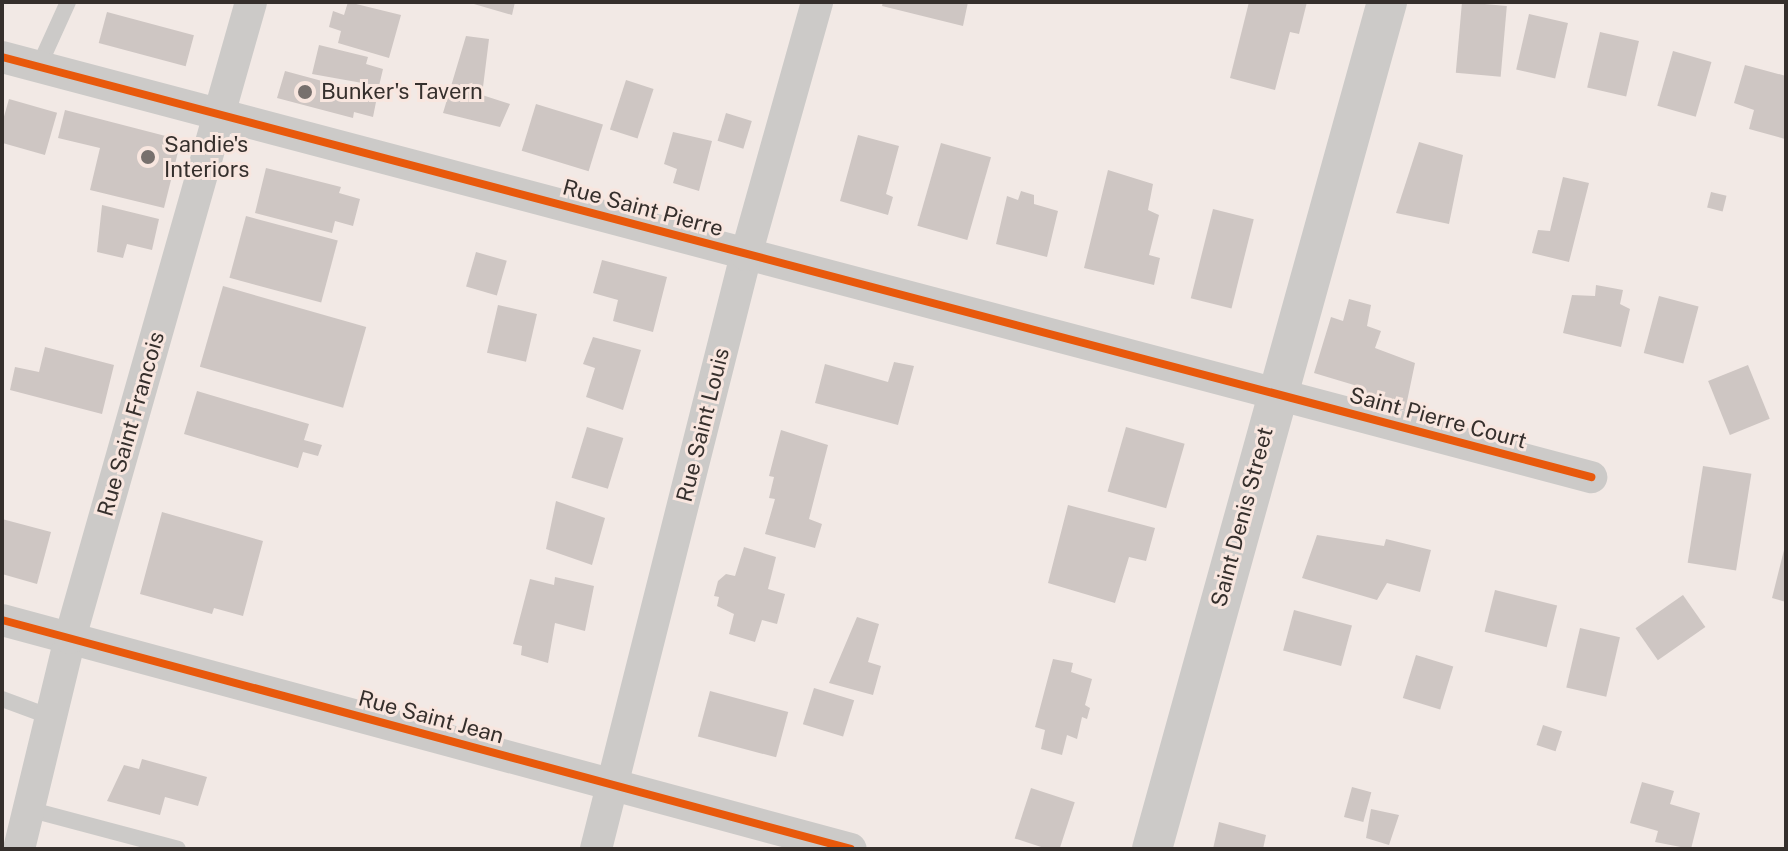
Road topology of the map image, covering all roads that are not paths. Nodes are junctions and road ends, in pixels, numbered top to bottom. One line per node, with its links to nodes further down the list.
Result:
1 (68, 2): 6 (lane)
2 (817, 2): 8 (street, Rue Saint Louis)
3 (1387, 2): 9 (street, Saint Denis Street)
4 (242, 4): 7 (street, Rue Saint Francois)
5 (2, 57): 6 (street, Rue Saint Pierre)
6 (39, 66): 7 (street, Rue Saint Pierre)
7 (220, 114): 8 (street, Rue Saint Pierre); 12 (street, Rue Saint Francois)
8 (746, 255): 9 (street, Rue Saint Pierre); 15 (street, Rue Saint Louis)
9 (1276, 393): 10 (street, Saint Pierre Court); 21 (street, Saint Denis Street)
10 (1591, 477)
11 (2, 620): 12 (street, Rue Saint Jean)
12 (70, 638): 14 (street, Rue Saint Francois); 15 (street, Rue Saint Jean)
13 (2, 699): 14 (lane)
14 (51, 717): 16 (street, Rue Saint Francois)
15 (614, 785): 19 (street, Rue Saint Louis); 20 (street, Rue Saint Jean)
16 (28, 809): 17 (street, Rue Saint Francois); 18 (lane)
17 (19, 849)
18 (178, 849)
19 (596, 849)
20 (851, 849)
21 (1152, 849)

